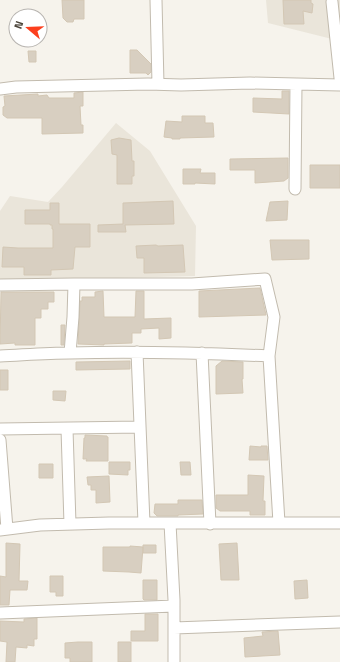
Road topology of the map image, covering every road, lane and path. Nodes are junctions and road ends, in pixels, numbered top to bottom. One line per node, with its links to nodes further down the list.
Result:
1 (156, 0): 4 (street)
2 (332, 2): 3 (street)
3 (340, 78)
4 (158, 84): 5 (street); 7 (street)
5 (296, 84): 6 (street); 8 (street)
6 (340, 85)
7 (0, 89)
8 (295, 189)
9 (74, 284): 10 (street); 12 (street); 15 (street)
10 (0, 285)
11 (137, 352): 12 (street); 13 (street); 16 (street)
12 (70, 353): 14 (street)
13 (202, 353): 15 (street); 25 (street)
14 (0, 356)
15 (269, 356): 22 (street)
16 (140, 427): 18 (street); 20 (street)
17 (0, 429): 18 (street)
18 (67, 429): 24 (street)
19 (0, 440): 26 (street)
20 (144, 523): 21 (street); 24 (street)
21 (170, 523): 25 (street); 27 (street)
22 (279, 523): 23 (street); 25 (street)
23 (340, 523)
24 (70, 524): 26 (street)
25 (210, 524)
26 (3, 529)
27 (174, 606): 28 (street); 30 (street)
28 (0, 614)
29 (340, 622): 30 (street)
30 (174, 628): 31 (street)
31 (174, 662)

